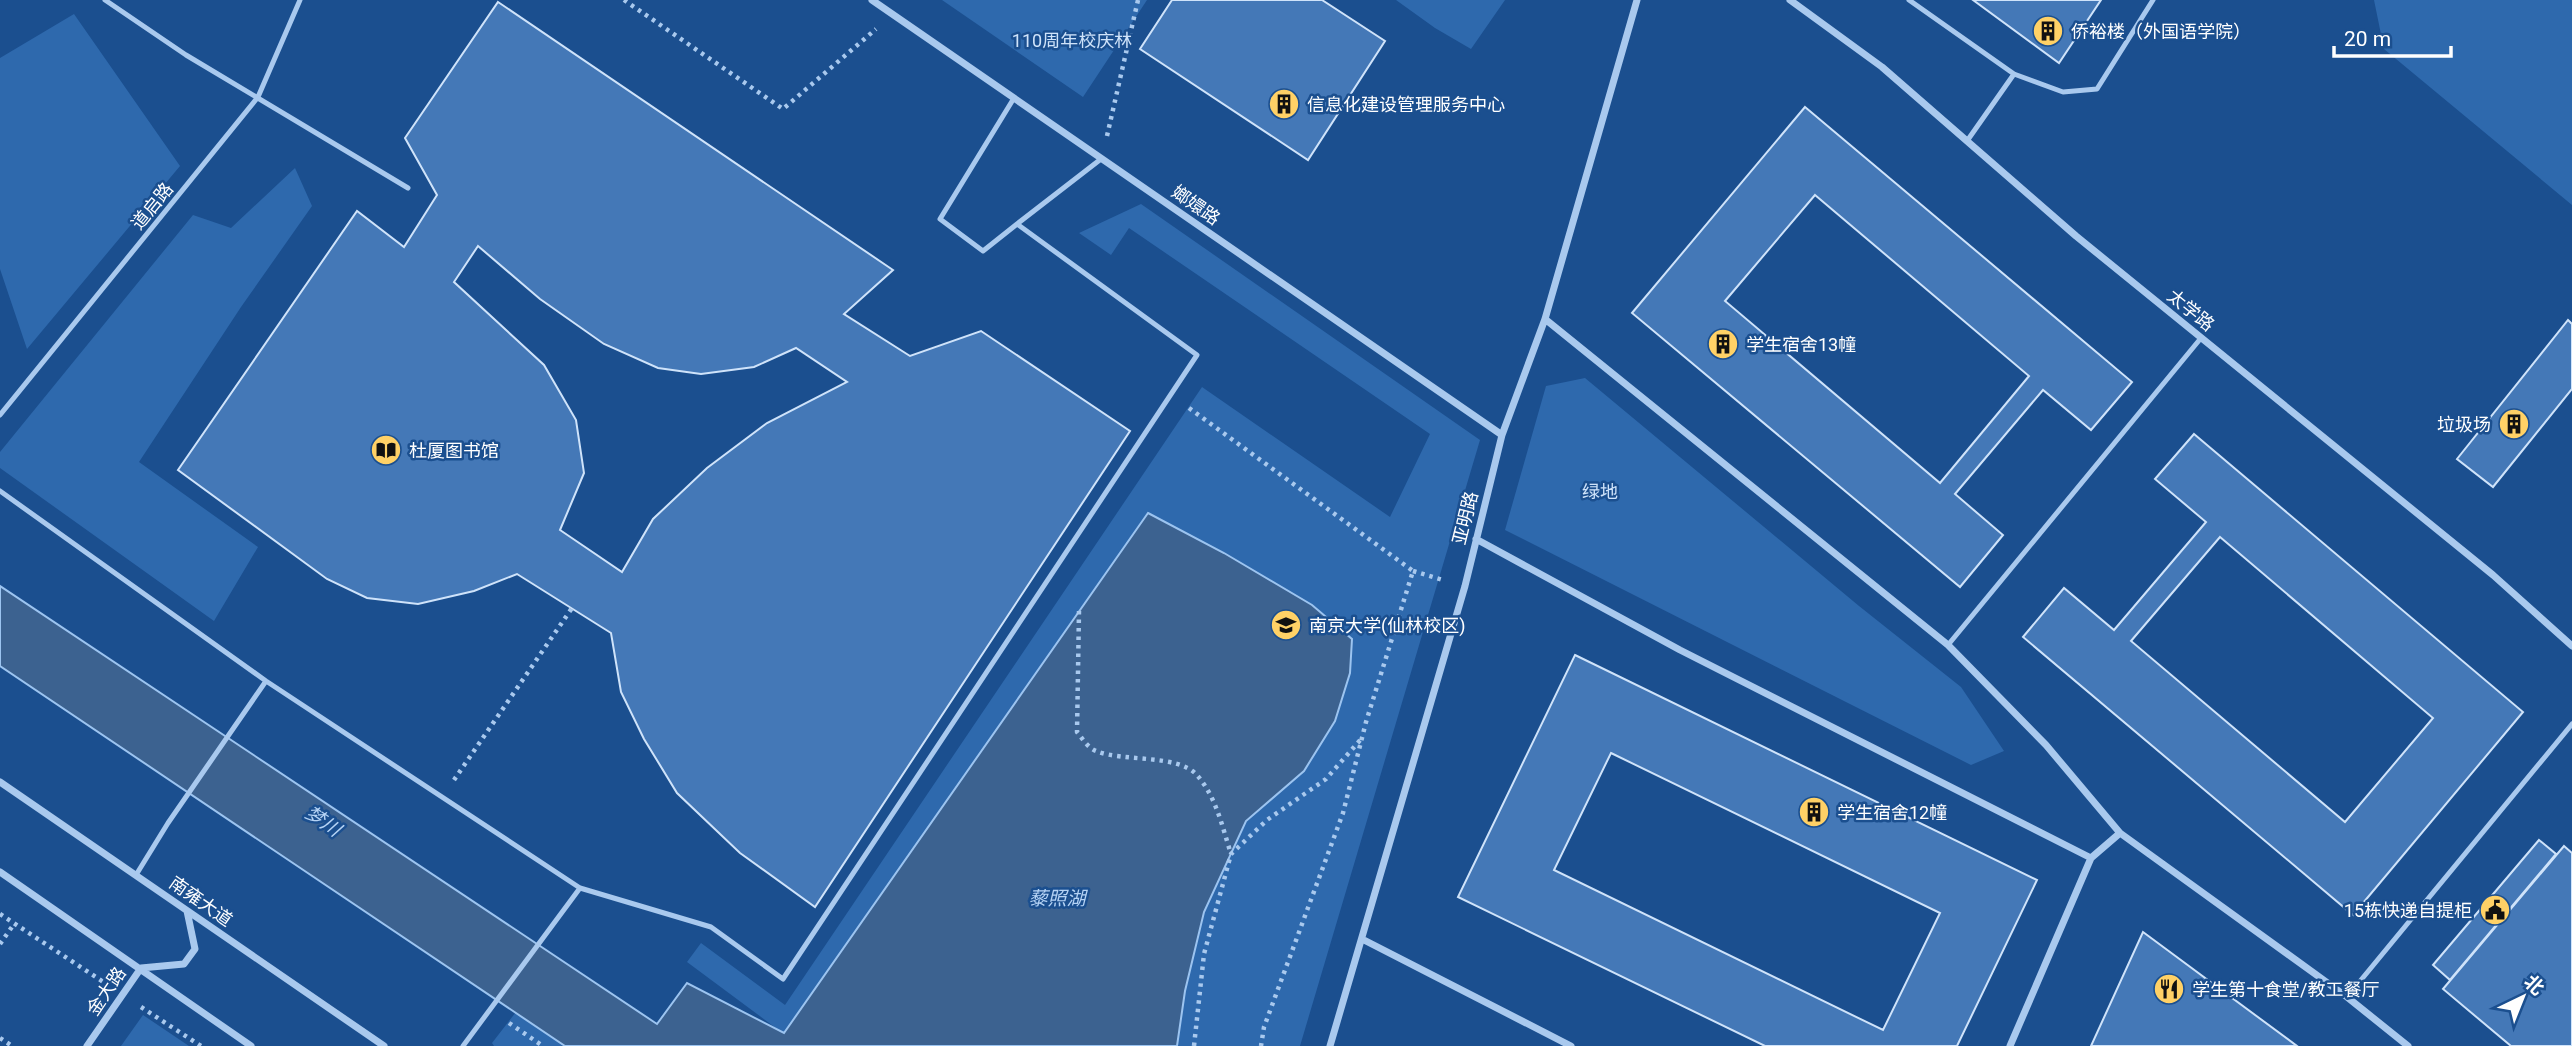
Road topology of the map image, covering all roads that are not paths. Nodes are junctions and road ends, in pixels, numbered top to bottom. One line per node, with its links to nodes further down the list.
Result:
1 (105, 0): 9 (lane)
2 (300, 0): 9 (lane, 道启路)
3 (872, 0): 10 (street, 嫏嬛路)
4 (1637, 0): 15 (street, 亚明路)
5 (1790, 0): 11 (street, 太学路)
6 (1909, 0): 8 (lane)
7 (2153, 0): 8 (lane)
8 (2014, 74): 11 (lane)
9 (258, 97): 13 (lane); 17 (lane, 道启路)
10 (1014, 98): 12 (street, 嫏嬛路); 14 (lane)
11 (1967, 141): 16 (street, 太学路)
12 (1101, 159): 14 (lane); 18 (street, 嫏嬛路)
13 (408, 188)
14 (1017, 225): 30 (lane)
15 (1545, 319): 18 (street, 亚明路); 21 (street)
16 (2202, 338): 21 (lane); 22 (street, 太学路)
17 (0, 415)
18 (1502, 435): 20 (street, 亚明路)
19 (0, 491): 23 (lane)
20 (1476, 539): 27 (street); 32 (street, 亚明路)
21 (1948, 645): 26 (street)
22 (2572, 646)
23 (266, 681): 29 (lane); 30 (lane)
24 (2572, 724): 34 (lane)
25 (0, 782): 29 (street, 南雍大道)
26 (2120, 833): 27 (street); 34 (street)
27 (2091, 858): 41 (street)
28 (0, 872): 33 (street)
29 (136, 875): 31 (street, 南雍大道)
30 (580, 888): 38 (lane)
31 (187, 910): 33 (street, 金大路); 37 (street, 南雍大道)
32 (1362, 939): 39 (street, 亚明路); 40 (street)
33 (141, 968): 35 (street, 金大路); 36 (street)
34 (2347, 997): 42 (street)
35 (87, 1046)
36 (251, 1046)
37 (384, 1046)
38 (463, 1046)
39 (1330, 1046)
40 (1572, 1046)
41 (2010, 1046)
42 (2409, 1046)

